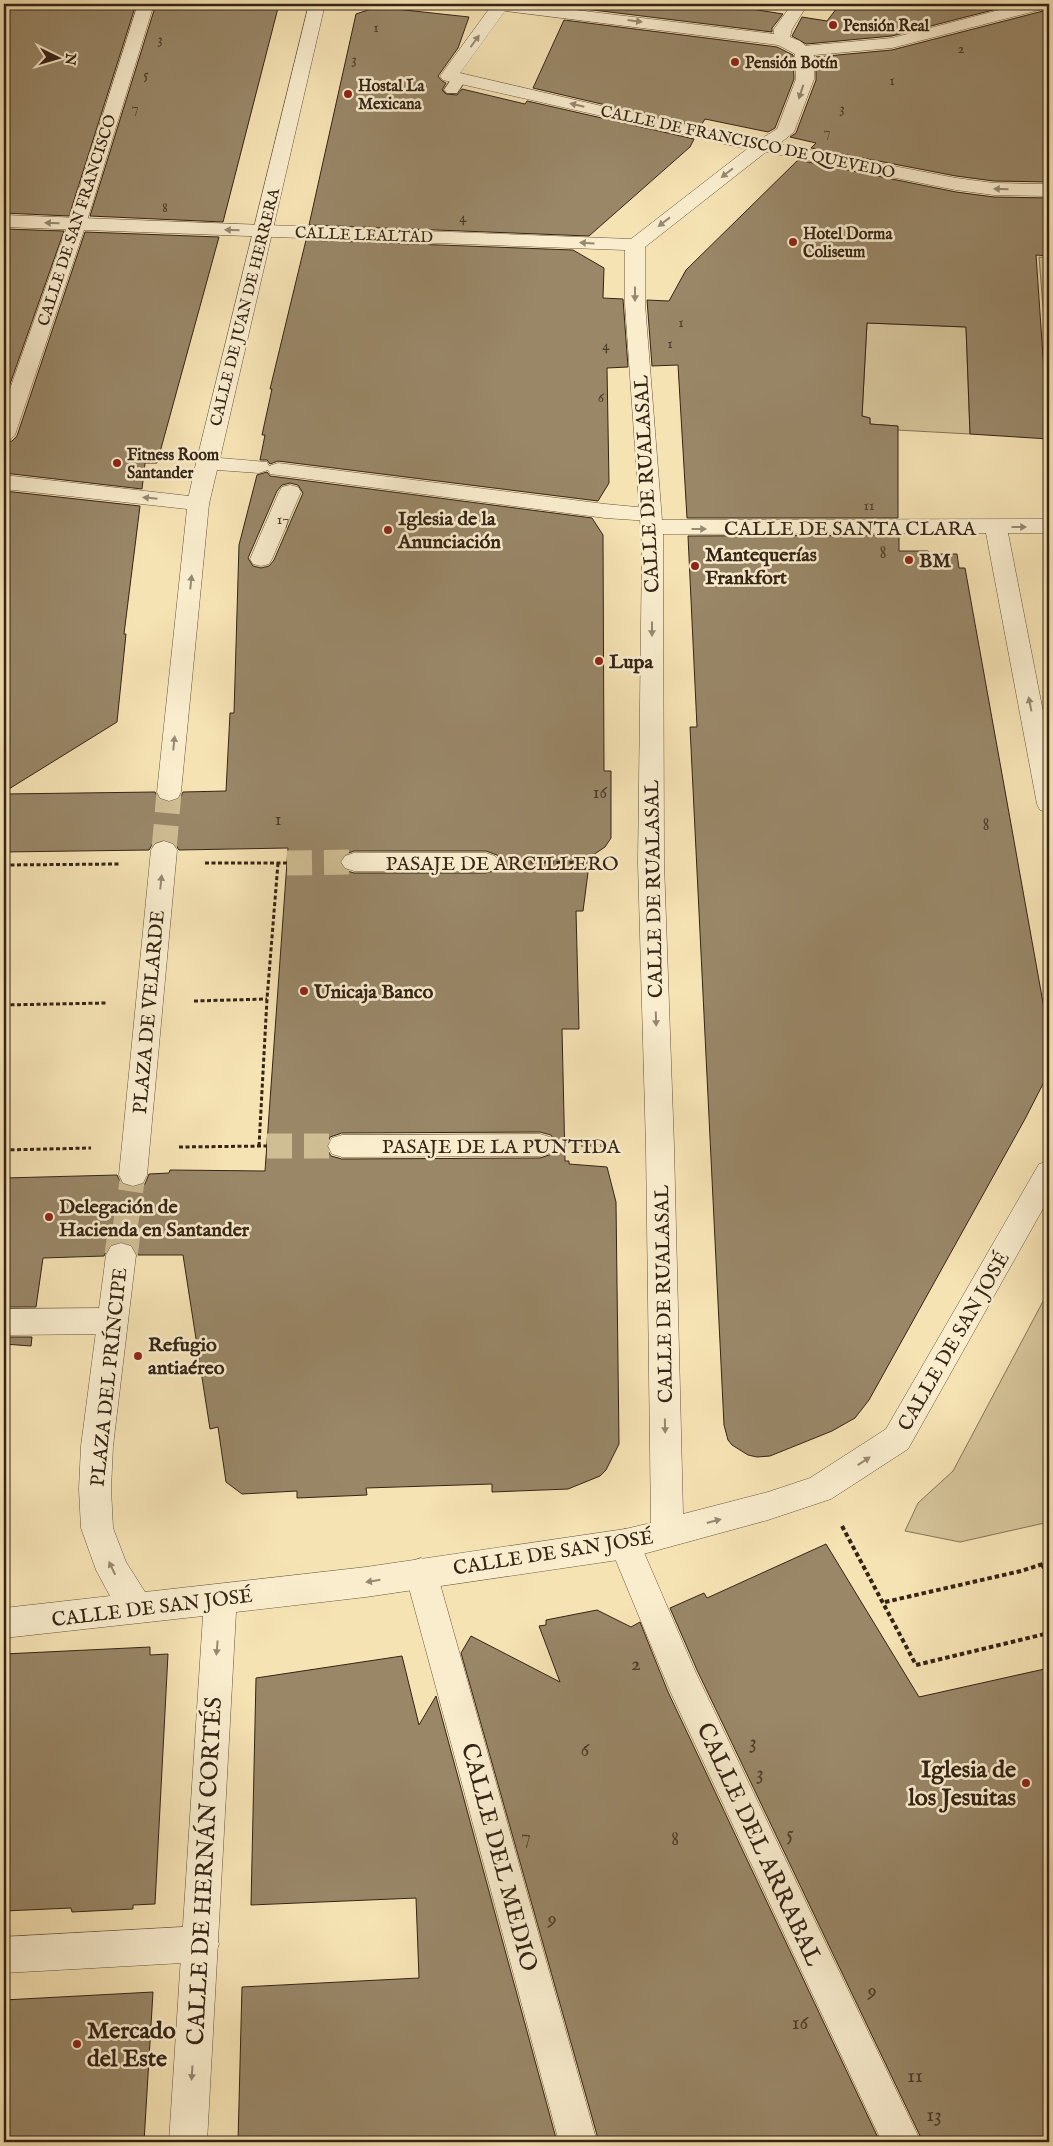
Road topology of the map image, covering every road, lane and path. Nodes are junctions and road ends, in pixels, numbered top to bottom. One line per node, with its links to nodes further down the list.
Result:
1 (146, 4): 12 (street, CALLE DE SAN FRANCISCO)
2 (317, 4): 13 (street, CALLE DE JUAN DE HERRERA)
3 (800, 4): 7 (street)
4 (1042, 4): 8 (street)
5 (494, 5): 6 (street); 9 (street, CALLE DE FRANCISCO DE QUEVEDO, one-way to 5)
6 (554, 7): 7 (street, one-way to 7)
7 (781, 40): 8 (street)
8 (803, 51): 9 (street, one-way to 9)
9 (761, 147): 10 (street, CALLE DE FRANCISCO DE QUEVEDO, one-way to 9); 14 (street, one-way to 14)
10 (1049, 190)
11 (4, 221): 12 (street, CALLE LEALTAD, one-way to 11)
12 (77, 224): 13 (street, CALLE LEALTAD, one-way to 12); 15 (street, CALLE DE SAN FRANCISCO)
13 (263, 231): 14 (street, CALLE LEALTAD, one-way to 13); 16 (street, CALLE DE JUAN DE HERRERA)
14 (635, 245): 20 (street, CALLE DE RUALASAL, one-way to 20)
15 (4, 435)
16 (207, 463): 17 (street, CALLE DE SANTA CLARA); 19 (street, CALLE DE JUAN DE HERRERA)
17 (285, 476): 20 (street, CALLE DE SANTA CLARA); 23 (street)
18 (4, 482): 19 (street, one-way to 18)
19 (198, 504): 24 (street, CALLE DE JUAN DE HERRERA, one-way to 19)
20 (651, 521): 22 (street, CALLE DE SANTA CLARA, one-way to 22); 30 (street, CALLE DE RUALASAL, one-way to 30)
21 (1049, 526): 22 (street, CALLE DE SANTA CLARA, one-way to 21)
22 (996, 527): 25 (street, one-way to 22)
23 (261, 559)
24 (169, 792)
25 (1049, 804)
26 (164, 850): 36 (street, PLAZA DE VELARDE, one-way to 26)
27 (354, 862): 28 (street, PASAJE DE ARCILLERO)
28 (486, 862): 30 (path, PASAJE DE ARCILLERO)
29 (278, 863): 32 (path)
30 (650, 863): 34 (street, CALLE DE RUALASAL, one-way to 34)
31 (540, 1145): 33 (street, PASAJE DE LA PUNTIDA); 34 (path, PASAJE DE LA PUNTIDA)
32 (259, 1146)
33 (342, 1146)
34 (660, 1147): 41 (street, CALLE DE RUALASAL, one-way to 41)
35 (1049, 1172): 41 (street, CALLE DE SAN JOSÉ, one-way to 35)
36 (133, 1175)
37 (121, 1255): 38 (street, PLAZA DEL PRÍNCIPE)
38 (112, 1321): 39 (street); 49 (street, PLAZA DEL PRÍNCIPE, one-way to 38)
39 (4, 1322)
40 (841, 1525): 48 (path)
41 (667, 1533): 42 (street, CALLE DE SAN JOSÉ)
42 (625, 1544): 45 (street, CALLE DE SAN JOSÉ); 56 (street, CALLE DEL ARRABAL)
43 (1049, 1562): 44 (path)
44 (1042, 1564): 46 (path); 48 (path)
45 (422, 1572): 47 (street, CALLE DE SAN JOSÉ, one-way to 47); 55 (street, CALLE DEL MEDIO)
46 (1049, 1579)
47 (220, 1600): 49 (street, CALLE DE SAN JOSÉ); 52 (street, CALLE DE HERNÁN CORTÉS, one-way to 52)
48 (884, 1602): 51 (path)
49 (138, 1609): 50 (street, CALLE DE SAN JOSÉ)
50 (4, 1623)
51 (1049, 1633)
52 (201, 1944): 53 (street); 54 (street, CALLE DE HERNÁN CORTÉS, one-way to 54)
53 (4, 1955)
54 (188, 2142)
55 (578, 2142)
56 (902, 2142)

